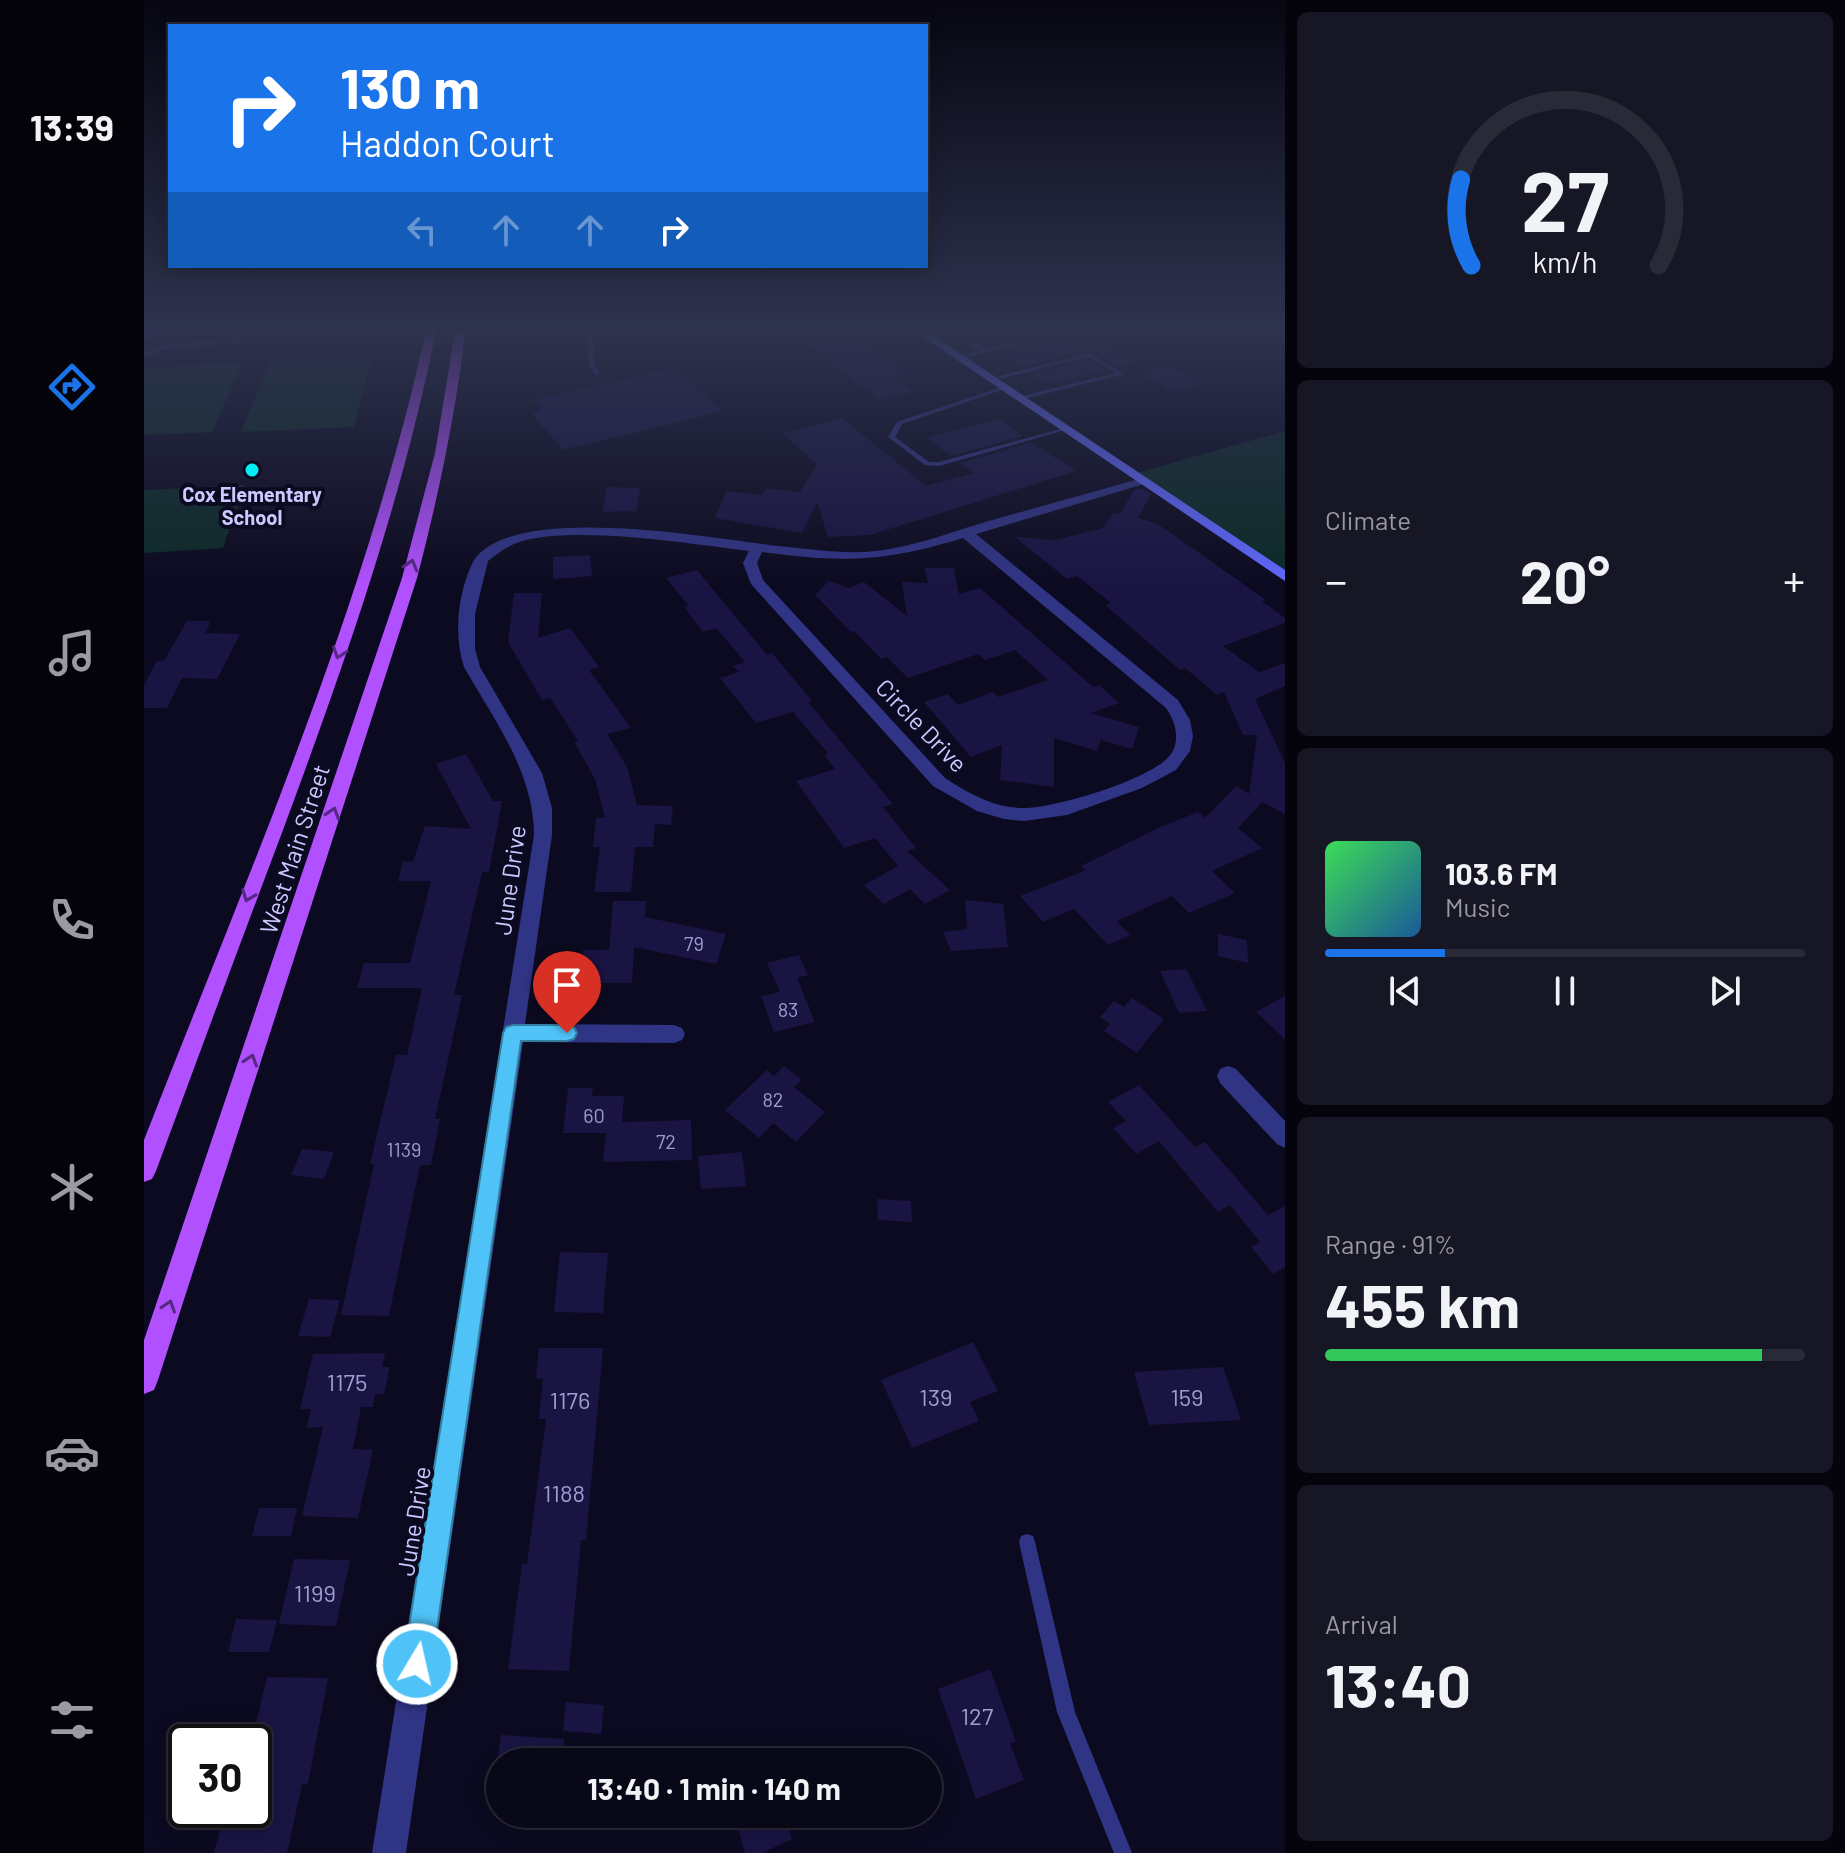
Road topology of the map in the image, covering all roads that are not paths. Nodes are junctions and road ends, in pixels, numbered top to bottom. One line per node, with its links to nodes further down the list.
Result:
1 (414, 412): 14 (main road, West Main Street, one-way to 14)
2 (449, 412): 15 (main road, West Main Street, one-way to 2)
3 (931, 412): 5 (lane)
4 (1041, 412): 5 (main road)
5 (1066, 429): 6 (main road)
6 (1144, 482): 7 (street, June Drive); 9 (main road)
7 (966, 533): 8 (street, June Drive); 8 (street, Circle Drive)
8 (758, 547): 10 (street, June Drive)
9 (1285, 577)
10 (513, 1033): 11 (street); 17 (street, June Drive)
11 (674, 1034)
12 (1228, 1076): 13 (street)
13 (1285, 1137)
14 (144, 1171)
15 (144, 1380)
16 (1027, 1542): 18 (lane)
17 (389, 1853)
18 (1123, 1853)

